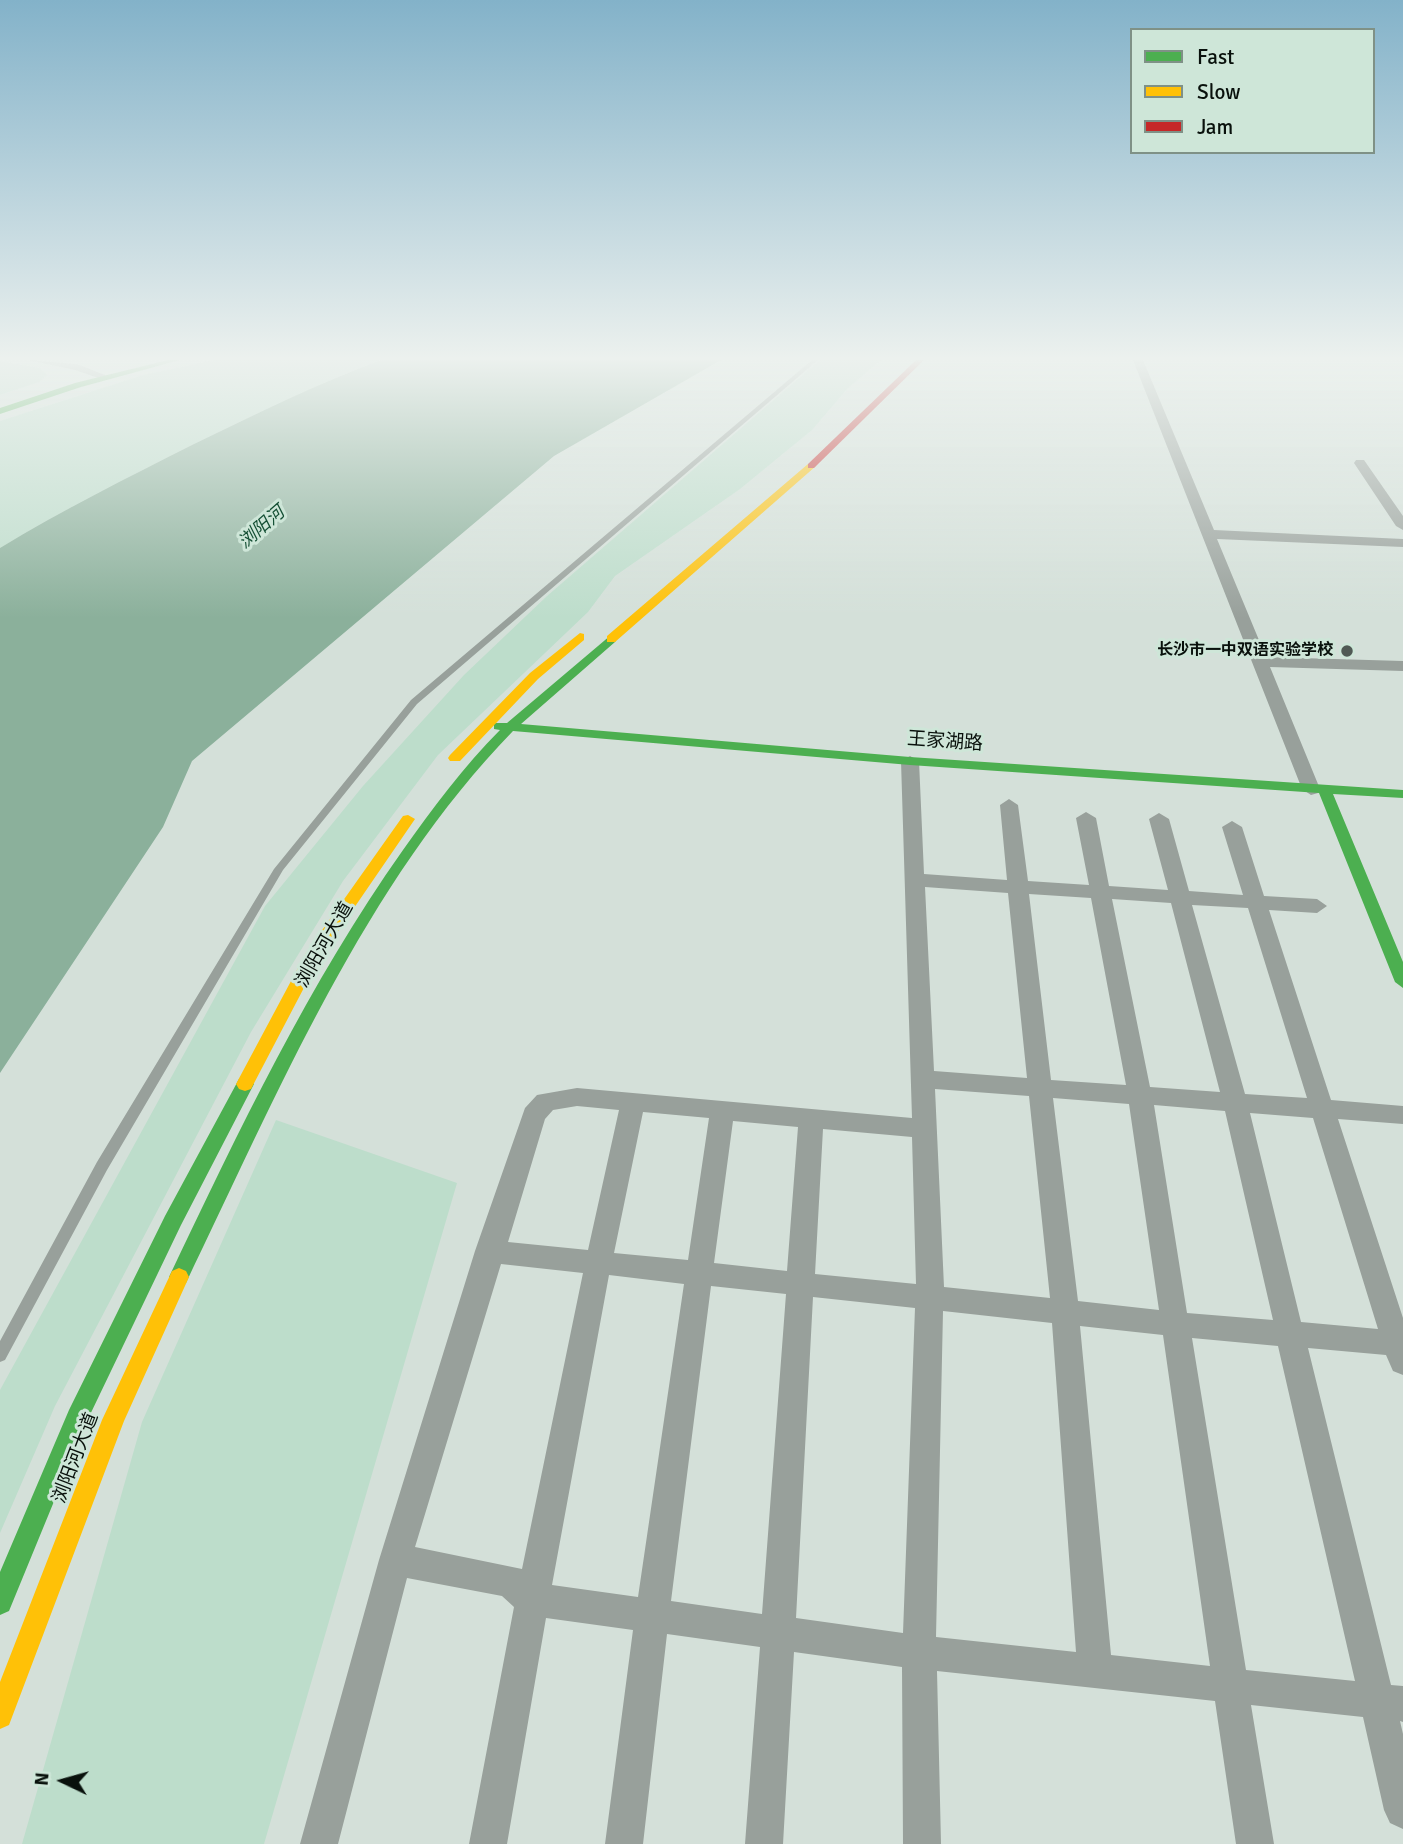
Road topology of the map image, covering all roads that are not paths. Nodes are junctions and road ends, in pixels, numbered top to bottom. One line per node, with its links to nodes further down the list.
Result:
1 (714, 446): 50 (lane)
2 (810, 446): 8 (main road)
3 (833, 446): 14 (main road, 浏阳河大道)
4 (1173, 446): 7 (street)
5 (1360, 463): 6 (street)
6 (1403, 526)
7 (1208, 534): 9 (street); 11 (street)
8 (706, 535)
9 (1403, 543)
10 (590, 629): 13 (main road)
11 (1260, 662): 12 (street); 17 (street)
12 (1403, 666)
13 (484, 724): 14 (main road, 王家湖路); 16 (main road)
14 (510, 727): 15 (main road, 王家湖路); 60 (main road, 浏阳河大道)
15 (910, 761): 17 (main road, 王家湖路); 24 (street)
16 (440, 776)
17 (1318, 789): 18 (main road, 王家湖路); 30 (main road)
18 (1403, 794)
19 (1009, 805): 25 (street)
20 (416, 809): 53 (main road, 浏阳河大道)
21 (1087, 818): 26 (street)
22 (1159, 819): 27 (street)
23 (1233, 827): 28 (street)
24 (914, 880): 25 (street); 31 (street)
25 (1017, 886): 26 (street); 32 (street)
26 (1100, 891): 27 (street); 33 (street)
27 (1180, 896): 28 (street); 35 (street)
28 (1257, 902): 29 (street); 37 (street)
29 (1317, 906)
30 (1403, 982)
31 (922, 1079): 32 (street); 40 (street)
32 (1042, 1088): 33 (street); 46 (street)
33 (1140, 1095): 35 (street); 47 (street)
34 (633, 1102): 36 (street); 41 (street); 42 (street)
35 (1234, 1102): 37 (street); 48 (street)
36 (722, 1110): 39 (street); 43 (street)
37 (1325, 1110): 38 (street); 49 (street)
38 (1403, 1115)
39 (811, 1119): 40 (street); 44 (street)
40 (924, 1129): 45 (street)
41 (489, 1251): 42 (street); 51 (street)
42 (597, 1261): 43 (street); 52 (street)
43 (700, 1273): 44 (street); 54 (street)
44 (798, 1284): 45 (street); 55 (street)
45 (929, 1298): 46 (street); 56 (street)
46 (1065, 1312): 47 (street); 57 (street)
47 (1175, 1324): 48 (street); 58 (street)
48 (1290, 1335): 49 (street); 59 (street)
49 (1401, 1350)
50 (0, 1354)
51 (395, 1560): 52 (street); 62 (street)
52 (531, 1599): 54 (street); 63 (street)
53 (0, 1602)
54 (652, 1615): 55 (street); 64 (street)
55 (776, 1632): 56 (street); 65 (street)
56 (919, 1652): 57 (street); 66 (street)
57 (1095, 1672): 58 (street)
58 (1231, 1688): 59 (street); 67 (street)
59 (1390, 1703): 61 (street)
60 (0, 1716)
61 (1403, 1810)
62 (318, 1844)
63 (488, 1844)
64 (625, 1844)
65 (764, 1844)
66 (922, 1844)
67 (1255, 1844)

